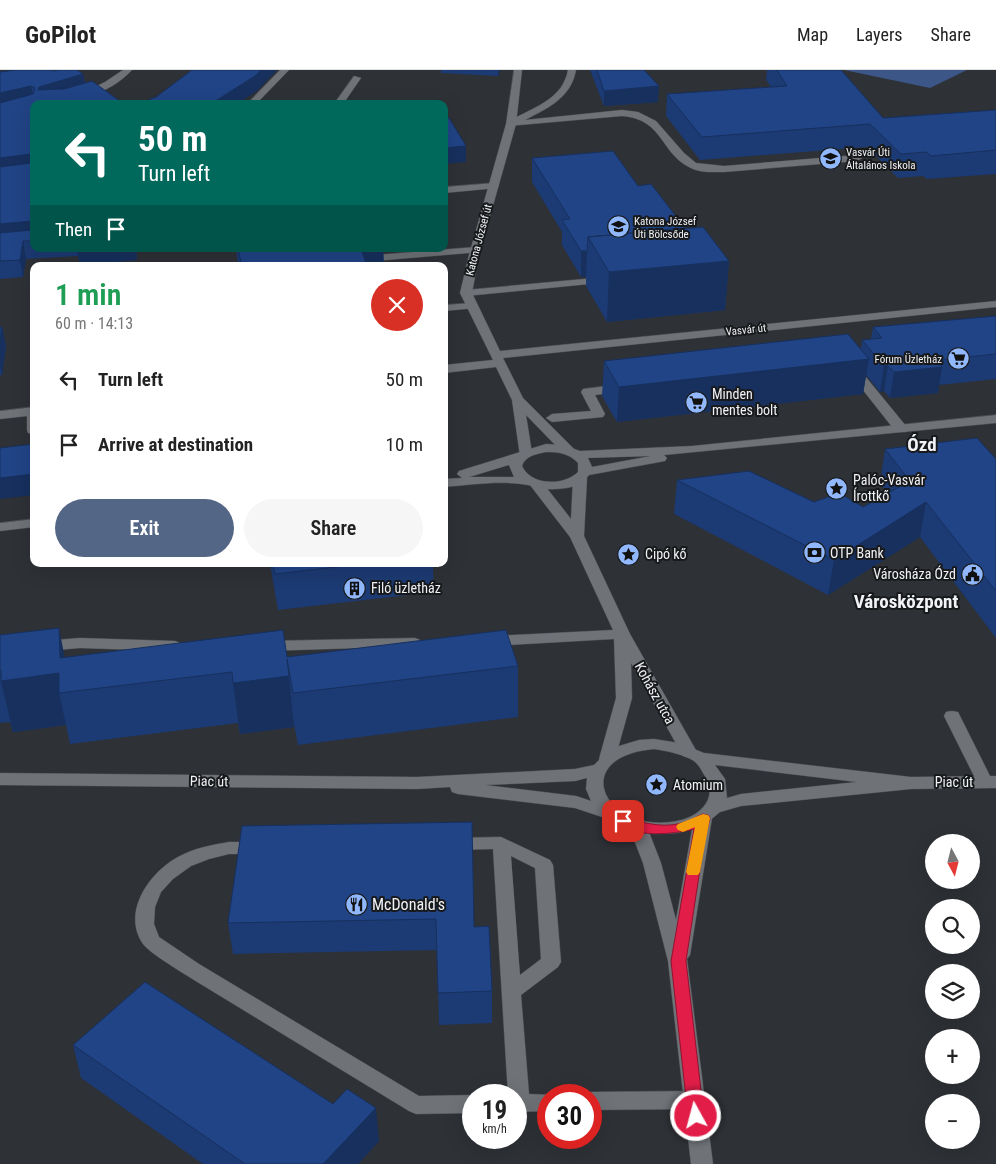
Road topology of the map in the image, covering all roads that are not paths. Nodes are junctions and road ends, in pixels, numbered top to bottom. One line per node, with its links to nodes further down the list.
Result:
1 (128, 70): 6 (street)
2 (285, 70): 7 (street)
3 (518, 70): 9 (street, Katona József út)
4 (572, 70): 9 (street)
5 (357, 78): 8 (street)
6 (64, 100)
7 (255, 100)
8 (341, 100)
9 (511, 124): 10 (street); 11 (street, Katona József út)
10 (856, 158)
11 (494, 186): 12 (street); 13 (street, Katona József út)
12 (448, 190)
13 (476, 250): 14 (street); 16 (street, Katona József út)
14 (350, 260)
15 (617, 279): 16 (street)
16 (466, 293): 18 (street, Katona József út)
17 (996, 304): 20 (street, Vasvár út)
18 (472, 306): 19 (street); 20 (street, Katona József út)
19 (448, 308)
20 (498, 359): 22 (street, Vasvár út); 24 (street, Katona József út)
21 (838, 364): 29 (street)
22 (448, 368)
23 (635, 386): 27 (street)
24 (518, 400): 31 (street); 32 (street)
25 (30, 411): 26 (street)
26 (0, 415)
27 (552, 418)
28 (996, 419): 29 (street)
29 (901, 429): 30 (street)
30 (692, 450): 31 (street); 33 (street)
31 (573, 453): 32 (street); 33 (street)
32 (521, 455): 34 (street); 36 (street, Kohász utca)
33 (583, 475): 36 (street); 39 (street)
34 (448, 478)
35 (448, 483): 36 (street)
36 (532, 483): 39 (street, Kohász utca)
37 (30, 523): 38 (street)
38 (0, 526)
39 (577, 530): 40 (street, Kohász utca)
40 (622, 634): 41 (street); 47 (street, Kohász utca); 48 (street, Kohász utca)
41 (472, 642)
42 (428, 643): 43 (street)
43 (254, 646)
44 (190, 647): 45 (street)
45 (26, 648)
46 (952, 716): 51 (street)
47 (695, 755): 48 (street); 50 (street); 53 (street)
48 (603, 764): 52 (street); 54 (street)
49 (0, 779): 52 (street, Piac út)
50 (911, 782): 51 (street, Piac út); 53 (street)
51 (991, 782)
52 (417, 783): 54 (street)
53 (709, 813): 55 (street); 59 (street)
54 (611, 814): 55 (street)
55 (638, 827): 59 (street)
56 (501, 843): 57 (street); 60 (street); 60 (street)
57 (431, 844)
58 (272, 848): 64 (street)
59 (678, 961): 62 (street)
60 (511, 992): 61 (street)
61 (517, 1084)
62 (694, 1100): 63 (street); 65 (street)
63 (602, 1101)
64 (462, 1104)
65 (702, 1164)

